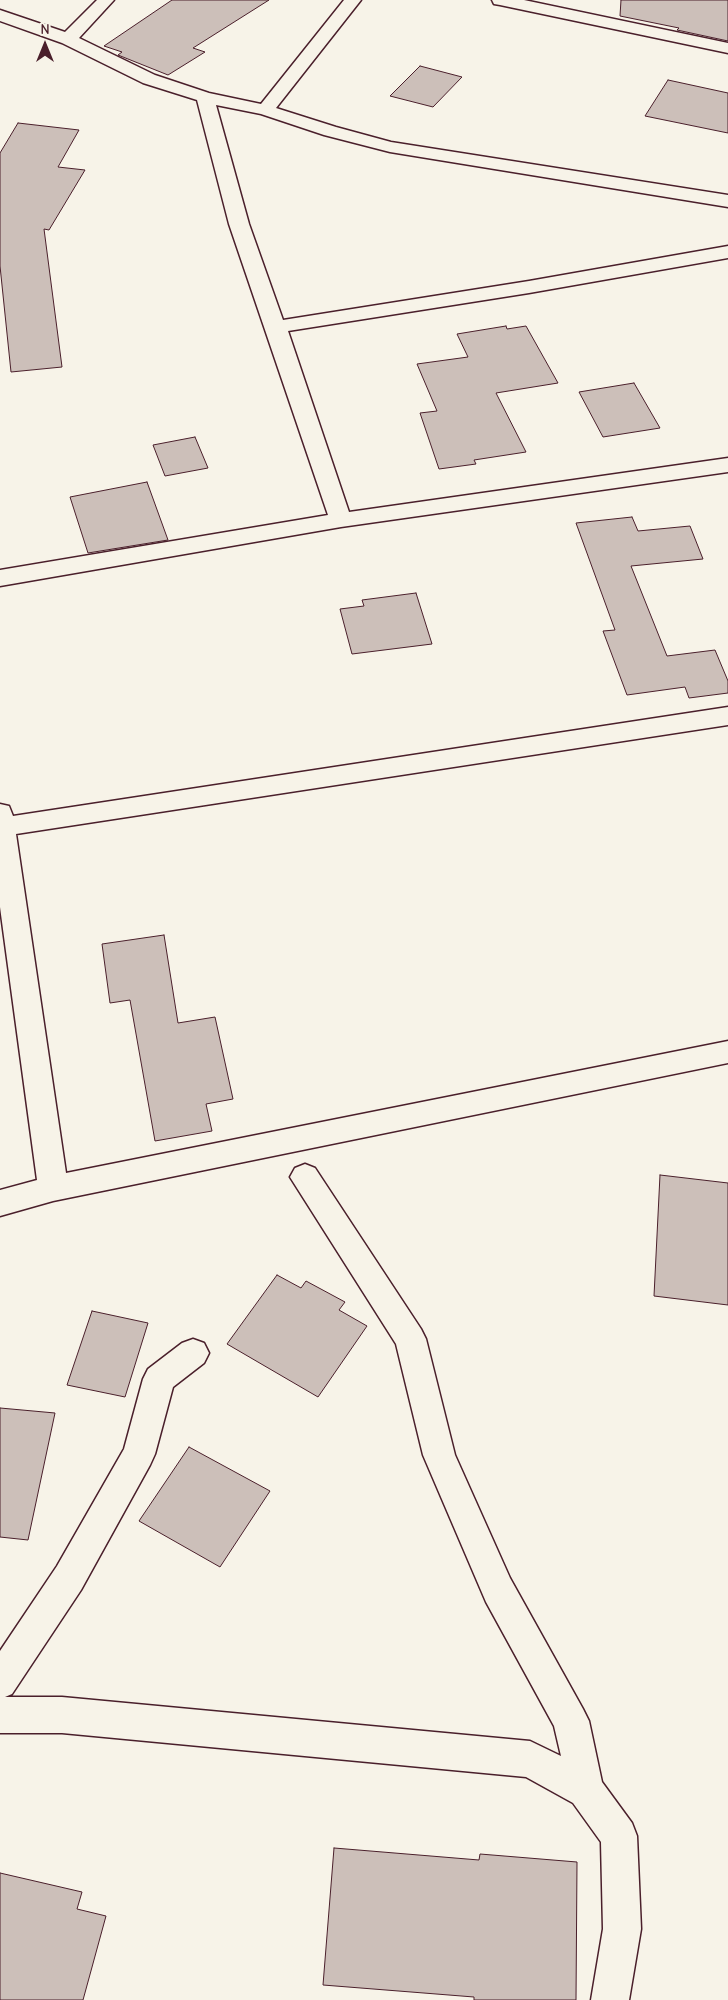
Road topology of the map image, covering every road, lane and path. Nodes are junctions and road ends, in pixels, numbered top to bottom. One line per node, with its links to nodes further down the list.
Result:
1 (106, 0): 5 (street)
2 (353, 0): 8 (street)
3 (500, 0): 6 (street)
4 (0, 15): 5 (street)
5 (68, 40): 7 (street)
6 (728, 48)
7 (206, 97): 8 (street); 11 (street)
8 (265, 110): 9 (street)
9 (728, 201)
10 (728, 252): 11 (street)
11 (276, 327): 13 (street)
12 (728, 465): 13 (street)
13 (341, 520): 14 (street)
14 (0, 578)
15 (728, 716): 16 (street)
16 (1, 820): 19 (street)
17 (728, 1052): 19 (street)
18 (305, 1177): 24 (street)
19 (53, 1188): 20 (street)
20 (0, 1203)
21 (193, 1353): 22 (street)
22 (0, 1682)
23 (0, 1715): 24 (street)
24 (586, 1790): 25 (street)
25 (610, 2000)

